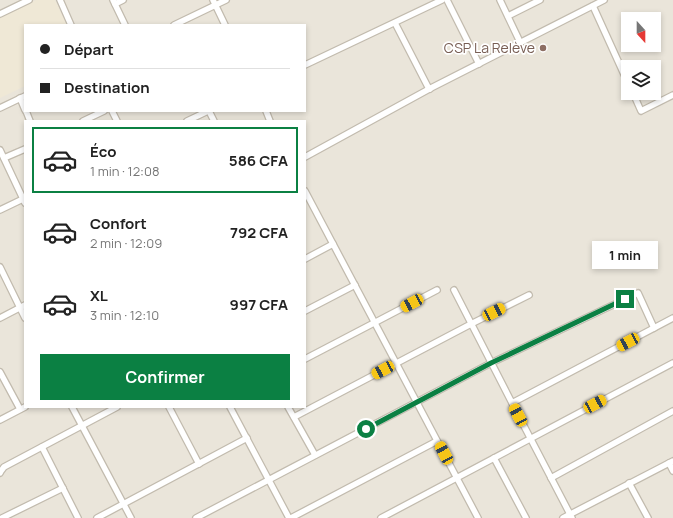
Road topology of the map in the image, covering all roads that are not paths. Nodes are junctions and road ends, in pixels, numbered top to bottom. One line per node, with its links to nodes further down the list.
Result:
1 (30, 0): 13 (street)
2 (60, 0): 16 (street)
3 (123, 0): 10 (street)
4 (226, 0): 11 (street)
5 (442, 0): 15 (street)
6 (447, 0): 21 (street)
7 (500, 0): 14 (street)
8 (540, 0): 14 (street)
9 (604, 0): 12 (street)
10 (114, 2): 17 (street)
11 (214, 2): 18 (street); 19 (street)
12 (593, 6): 20 (street); 23 (street)
13 (0, 14)
14 (508, 16): 20 (street)
15 (395, 22): 22 (street); 24 (street)
16 (71, 24)
17 (125, 24)
18 (176, 24)
19 (225, 24)
20 (520, 42): 21 (street)
21 (479, 64): 24 (street)
22 (306, 65)
23 (621, 68)
24 (430, 89): 35 (street)
25 (673, 95): 27 (street)
26 (22, 97): 28 (street)
27 (636, 100)
28 (0, 108)
29 (102, 112): 31 (street)
30 (207, 112): 32 (street)
31 (85, 120)
32 (189, 120)
33 (24, 149): 36 (street)
34 (0, 150): 36 (street)
35 (306, 156)
36 (4, 158): 38 (street)
37 (306, 193): 40 (street)
38 (24, 200): 39 (street)
39 (0, 210)
40 (333, 244): 41 (street); 43 (street)
41 (306, 258)
42 (0, 268): 47 (street)
43 (355, 285): 48 (street); 51 (street)
44 (437, 290): 51 (street)
45 (454, 290): 52 (street)
46 (529, 295): 52 (street)
47 (22, 306): 49 (street)
48 (306, 310)
49 (0, 318)
50 (673, 318): 53 (street)
51 (375, 323): 54 (street); 55 (street)
52 (471, 324): 55 (street); 56 (street)
53 (654, 328): 56 (street); 60 (street)
54 (306, 358)
55 (396, 363): 59 (street); 68 (street)
56 (491, 363): 59 (street); 60 (street)
57 (673, 363): 72 (street)
58 (0, 372): 61 (street)
59 (417, 402): 73 (street); 75 (street)
60 (512, 403): 72 (street)
61 (23, 408): 69 (street)
62 (73, 408): 70 (street)
63 (115, 408): 70 (street)
64 (170, 408): 78 (street)
65 (231, 408): 71 (street)
66 (289, 408): 68 (street)
67 (673, 412): 82 (street)
68 (294, 417): 75 (street)
69 (0, 420)
70 (82, 426): 74 (street); 86 (street)
71 (247, 438): 78 (street); 83 (street)
72 (530, 439): 76 (street); 82 (street)
73 (438, 441): 81 (street); 94 (street)
74 (42, 447): 80 (street); 85 (street)
75 (316, 455): 83 (street)
76 (494, 458): 81 (street); 96 (street)
77 (671, 462): 79 (street); 84 (street)
78 (199, 464): 86 (street)
79 (673, 471)
80 (0, 473)
81 (457, 478): 88 (street); 95 (street)
82 (551, 478): 87 (street)
83 (269, 480): 93 (street); 94 (street)
84 (629, 484): 87 (street); 98 (street)
85 (63, 488): 89 (street); 90 (street)
86 (123, 504): 91 (street); 92 (street)
87 (571, 516): 97 (street)
88 (476, 517)
89 (2, 518)
90 (78, 518)
91 (97, 518)
92 (131, 518)
93 (196, 518)
94 (290, 518)
95 (381, 518)
96 (526, 518)
97 (563, 518)
98 (648, 518)

